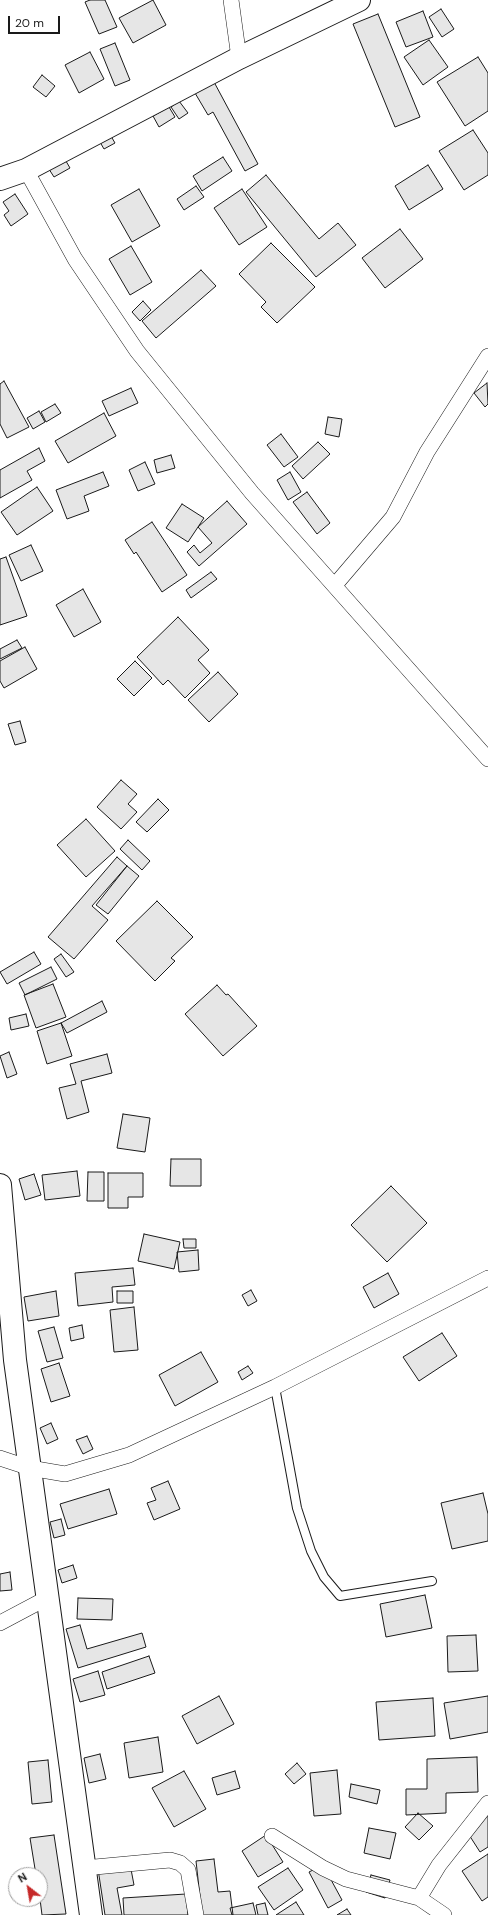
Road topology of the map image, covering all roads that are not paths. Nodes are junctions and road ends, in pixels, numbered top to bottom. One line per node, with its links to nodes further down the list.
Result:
1 (231, 0): 3 (street)
2 (360, 0): 3 (street)
3 (239, 58): 4 (street)
4 (26, 170): 5 (street); 7 (street)
5 (0, 179)
6 (486, 364): 7 (street)
7 (335, 585): 8 (street)
8 (488, 759)
9 (0, 1185): 13 (street)
10 (488, 1278): 11 (street)
11 (275, 1387): 13 (street); 14 (lane)
12 (0, 1458): 13 (street)
13 (30, 1468): 15 (street)
14 (432, 1581)
15 (47, 1598): 16 (street); 19 (street)
16 (0, 1623)
17 (488, 1803): 20 (street)
18 (272, 1836): 20 (street)
19 (84, 1868): 21 (street); 22 (street)
20 (419, 1898): 23 (street)
21 (91, 1915)
22 (196, 1915)
23 (444, 1915)

